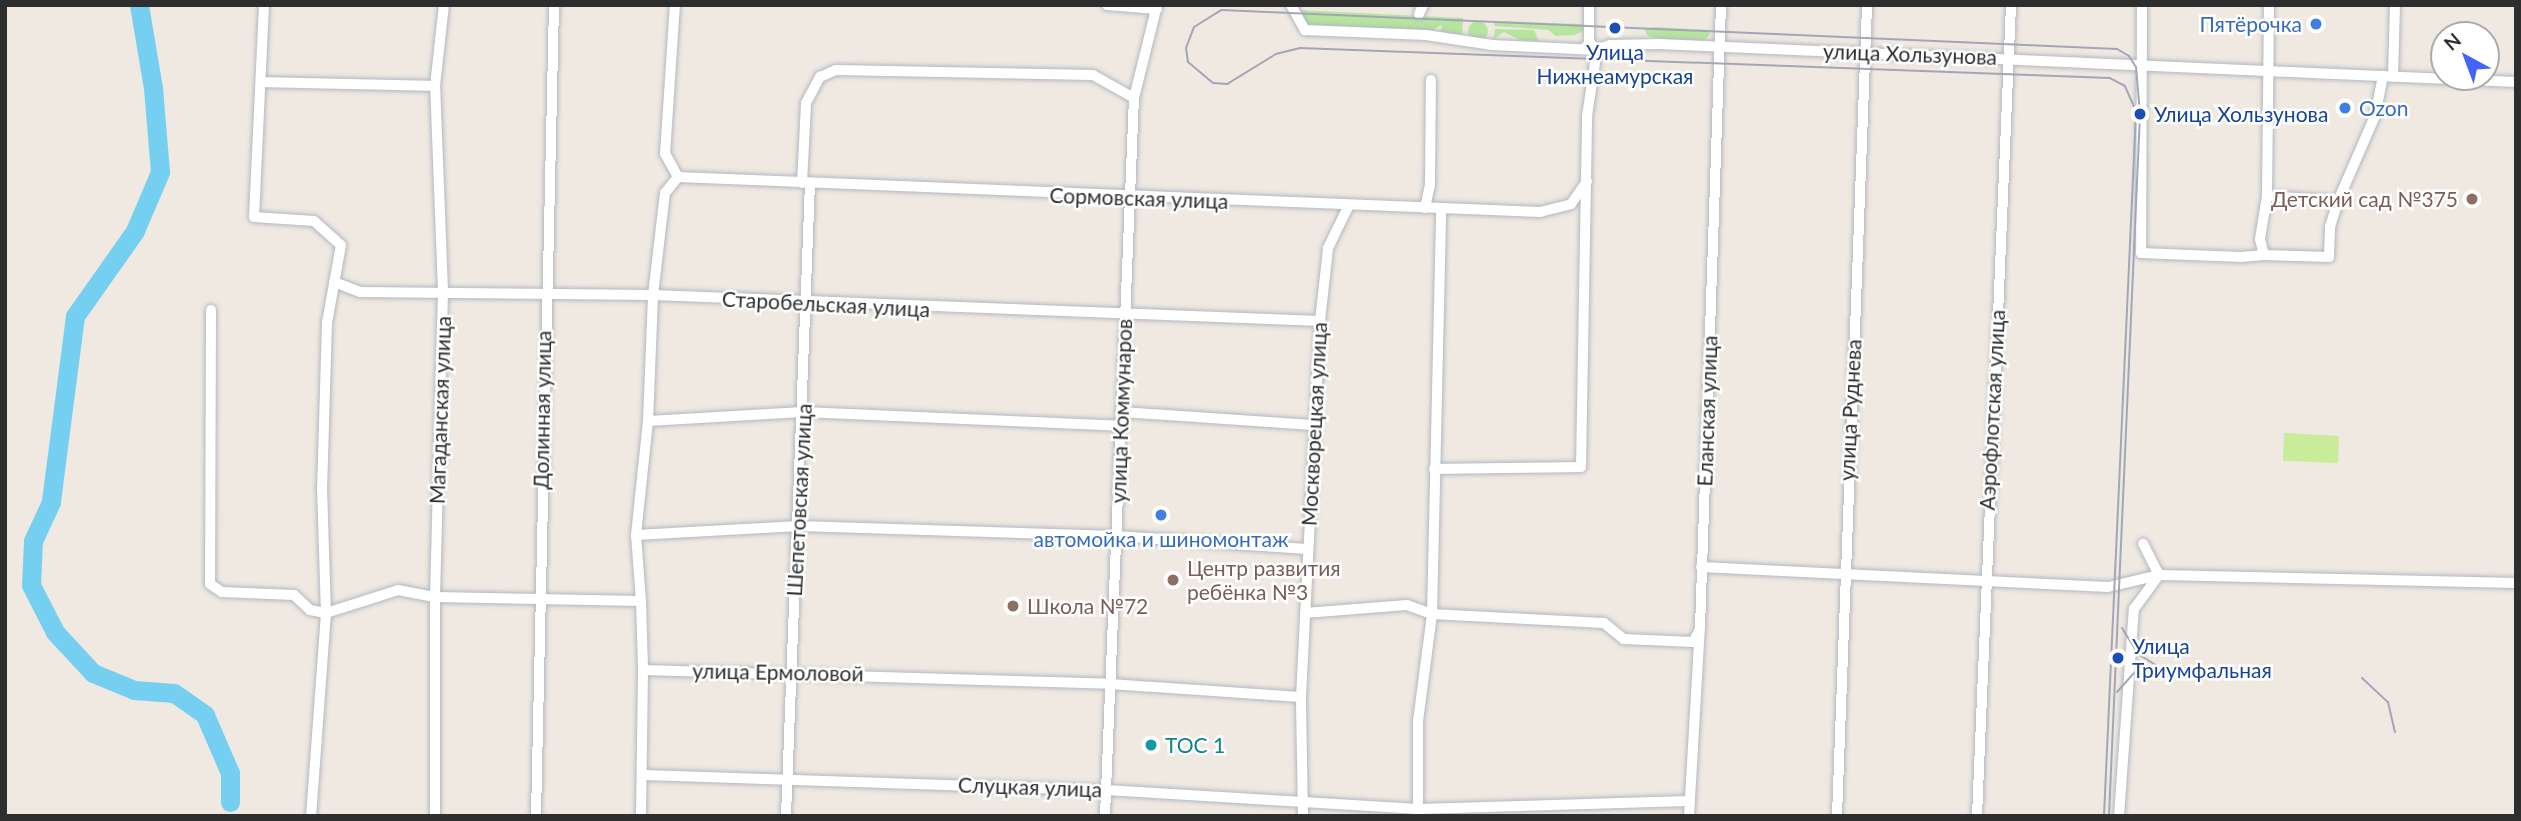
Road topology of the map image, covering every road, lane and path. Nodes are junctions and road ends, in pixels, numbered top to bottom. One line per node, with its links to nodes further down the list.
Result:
1 (264, 5): 23 (street)
2 (444, 5): 25 (street, Магаданская улица)
3 (554, 5): 39 (street, Долинная улица)
4 (675, 5): 27 (street)
5 (1107, 5): 14 (street)
6 (1291, 5): 16 (street, улица Хользунова)
7 (1589, 5): 16 (street)
8 (1721, 5): 15 (street, Еланская улица)
9 (1867, 5): 17 (street, улица Руднева)
10 (2011, 5): 18 (street, Аэрофлотская улица)
11 (2143, 5): 19 (street)
12 (2269, 5): 20 (street)
13 (2395, 5): 21 (street)
14 (1157, 7): 26 (street, улица Коммунаров)
15 (1719, 49): 16 (street, улица Хользунова); 17 (street, улица Хользунова); 56 (street, Еланская улица)
16 (1597, 50): 28 (street)
17 (1865, 52): 18 (street, улица Хользунова); 57 (street, улица Руднева)
18 (2009, 57): 19 (street, улица Хользунова); 59 (street, Аэрофлотская улица)
19 (2142, 62): 20 (street, улица Хользунова); 36 (street)
20 (2266, 69): 21 (street, улица Хользунова); 30 (street)
21 (2388, 77): 24 (street, улица Хользунова); 32 (street)
22 (1431, 80): 34 (street)
23 (261, 82): 25 (street); 37 (street)
24 (2516, 82)
25 (435, 86): 38 (street, Магаданская улица)
26 (1134, 98): 29 (street, Шепетовская улица); 31 (street, улица Коммунаров)
27 (678, 177): 29 (street, Сормовская улица); 40 (street)
28 (1587, 181): 35 (street, Сормовская улица); 50 (street)
29 (806, 183): 31 (street, Сормовская улица); 41 (street, Шепетовская улица)
30 (2267, 195): 32 (street); 36 (street)
31 (1129, 198): 33 (street, Сормовская улица); 43 (street, улица Коммунаров)
32 (2338, 201): 36 (street)
33 (1349, 205): 34 (street, Сормовская улица); 44 (street, Москворецкая улица)
34 (1425, 208): 35 (street, Сормовская улица)
35 (1441, 208): 50 (street)
36 (2264, 255)
37 (334, 282): 38 (street, Старобельская улица); 64 (street)
38 (443, 291): 39 (street, Старобельская улица); 61 (street, Магаданская улица)
39 (544, 293): 40 (street, Старобельская улица); 62 (street, Долинная улица)
40 (653, 295): 41 (street, Старобельская улица); 47 (street)
41 (807, 304): 43 (street, Старобельская улица); 45 (street, Шепетовская улица)
42 (211, 310): 64 (street)
43 (1125, 317): 44 (street, Старобельская улица); 46 (street, улица Коммунаров)
44 (1320, 321): 48 (street, Москворецкая улица)
45 (803, 412): 47 (street); 49 (street); 51 (street, Шепетовская улица)
46 (1121, 412): 48 (street); 49 (street, улица Коммунаров)
47 (648, 421): 52 (street)
48 (1313, 425): 55 (street, Москворецкая улица)
49 (1120, 426): 53 (street, улица Коммунаров)
50 (1434, 468): 66 (street)
51 (799, 526): 52 (street); 53 (street); 69 (street, Шепетовская улица)
52 (636, 535): 63 (street)
53 (1116, 536): 55 (street); 70 (street, улица Коммунаров)
54 (2143, 544): 58 (street)
55 (1307, 549): 65 (street, Москворецкая улица)
56 (1701, 567): 57 (street); 67 (street, Еланская улица)
57 (1843, 573): 59 (street); 86 (street, улица Руднева)
58 (2159, 575): 59 (street); 60 (street); 88 (street)
59 (1984, 580): 87 (street, Аэрофлотская улица)
60 (2516, 583)
61 (435, 597): 62 (street); 64 (street); 79 (street, Магаданская улица)
62 (540, 597): 63 (street); 80 (street, Долинная улица)
63 (641, 601): 68 (street)
64 (326, 613): 78 (street)
65 (1306, 613): 66 (street); 71 (street, Москворецкая улица)
66 (1432, 614): 67 (street); 77 (street)
67 (1700, 628): 75 (street, Еланская улица)
68 (643, 670): 69 (street, улица Ермоловой); 72 (street)
69 (789, 671): 70 (street, улица Ермоловой); 73 (street, Шепетовская улица)
70 (1110, 684): 71 (street, улица Ермоловой); 74 (street, улица Коммунаров)
71 (1301, 697): 76 (street, Москворецкая улица)
72 (642, 775): 73 (street, Слуцкая улица); 81 (street)
73 (787, 778): 74 (street, Слуцкая улица); 82 (street, Шепетовская улица)
74 (1105, 790): 76 (street, Слуцкая улица); 83 (street, улица Коммунаров)
75 (1690, 801): 77 (street, Слуцкая улица); 85 (street, Еланская улица)
76 (1304, 802): 77 (street, Слуцкая улица); 84 (street, Москворецкая улица)
77 (1418, 812)
78 (311, 816)
79 (435, 816)
80 (536, 816)
81 (641, 816)
82 (786, 816)
83 (1104, 816)
84 (1303, 816)
85 (1689, 816)
86 (1837, 816)
87 (1977, 816)
88 (2119, 816)

